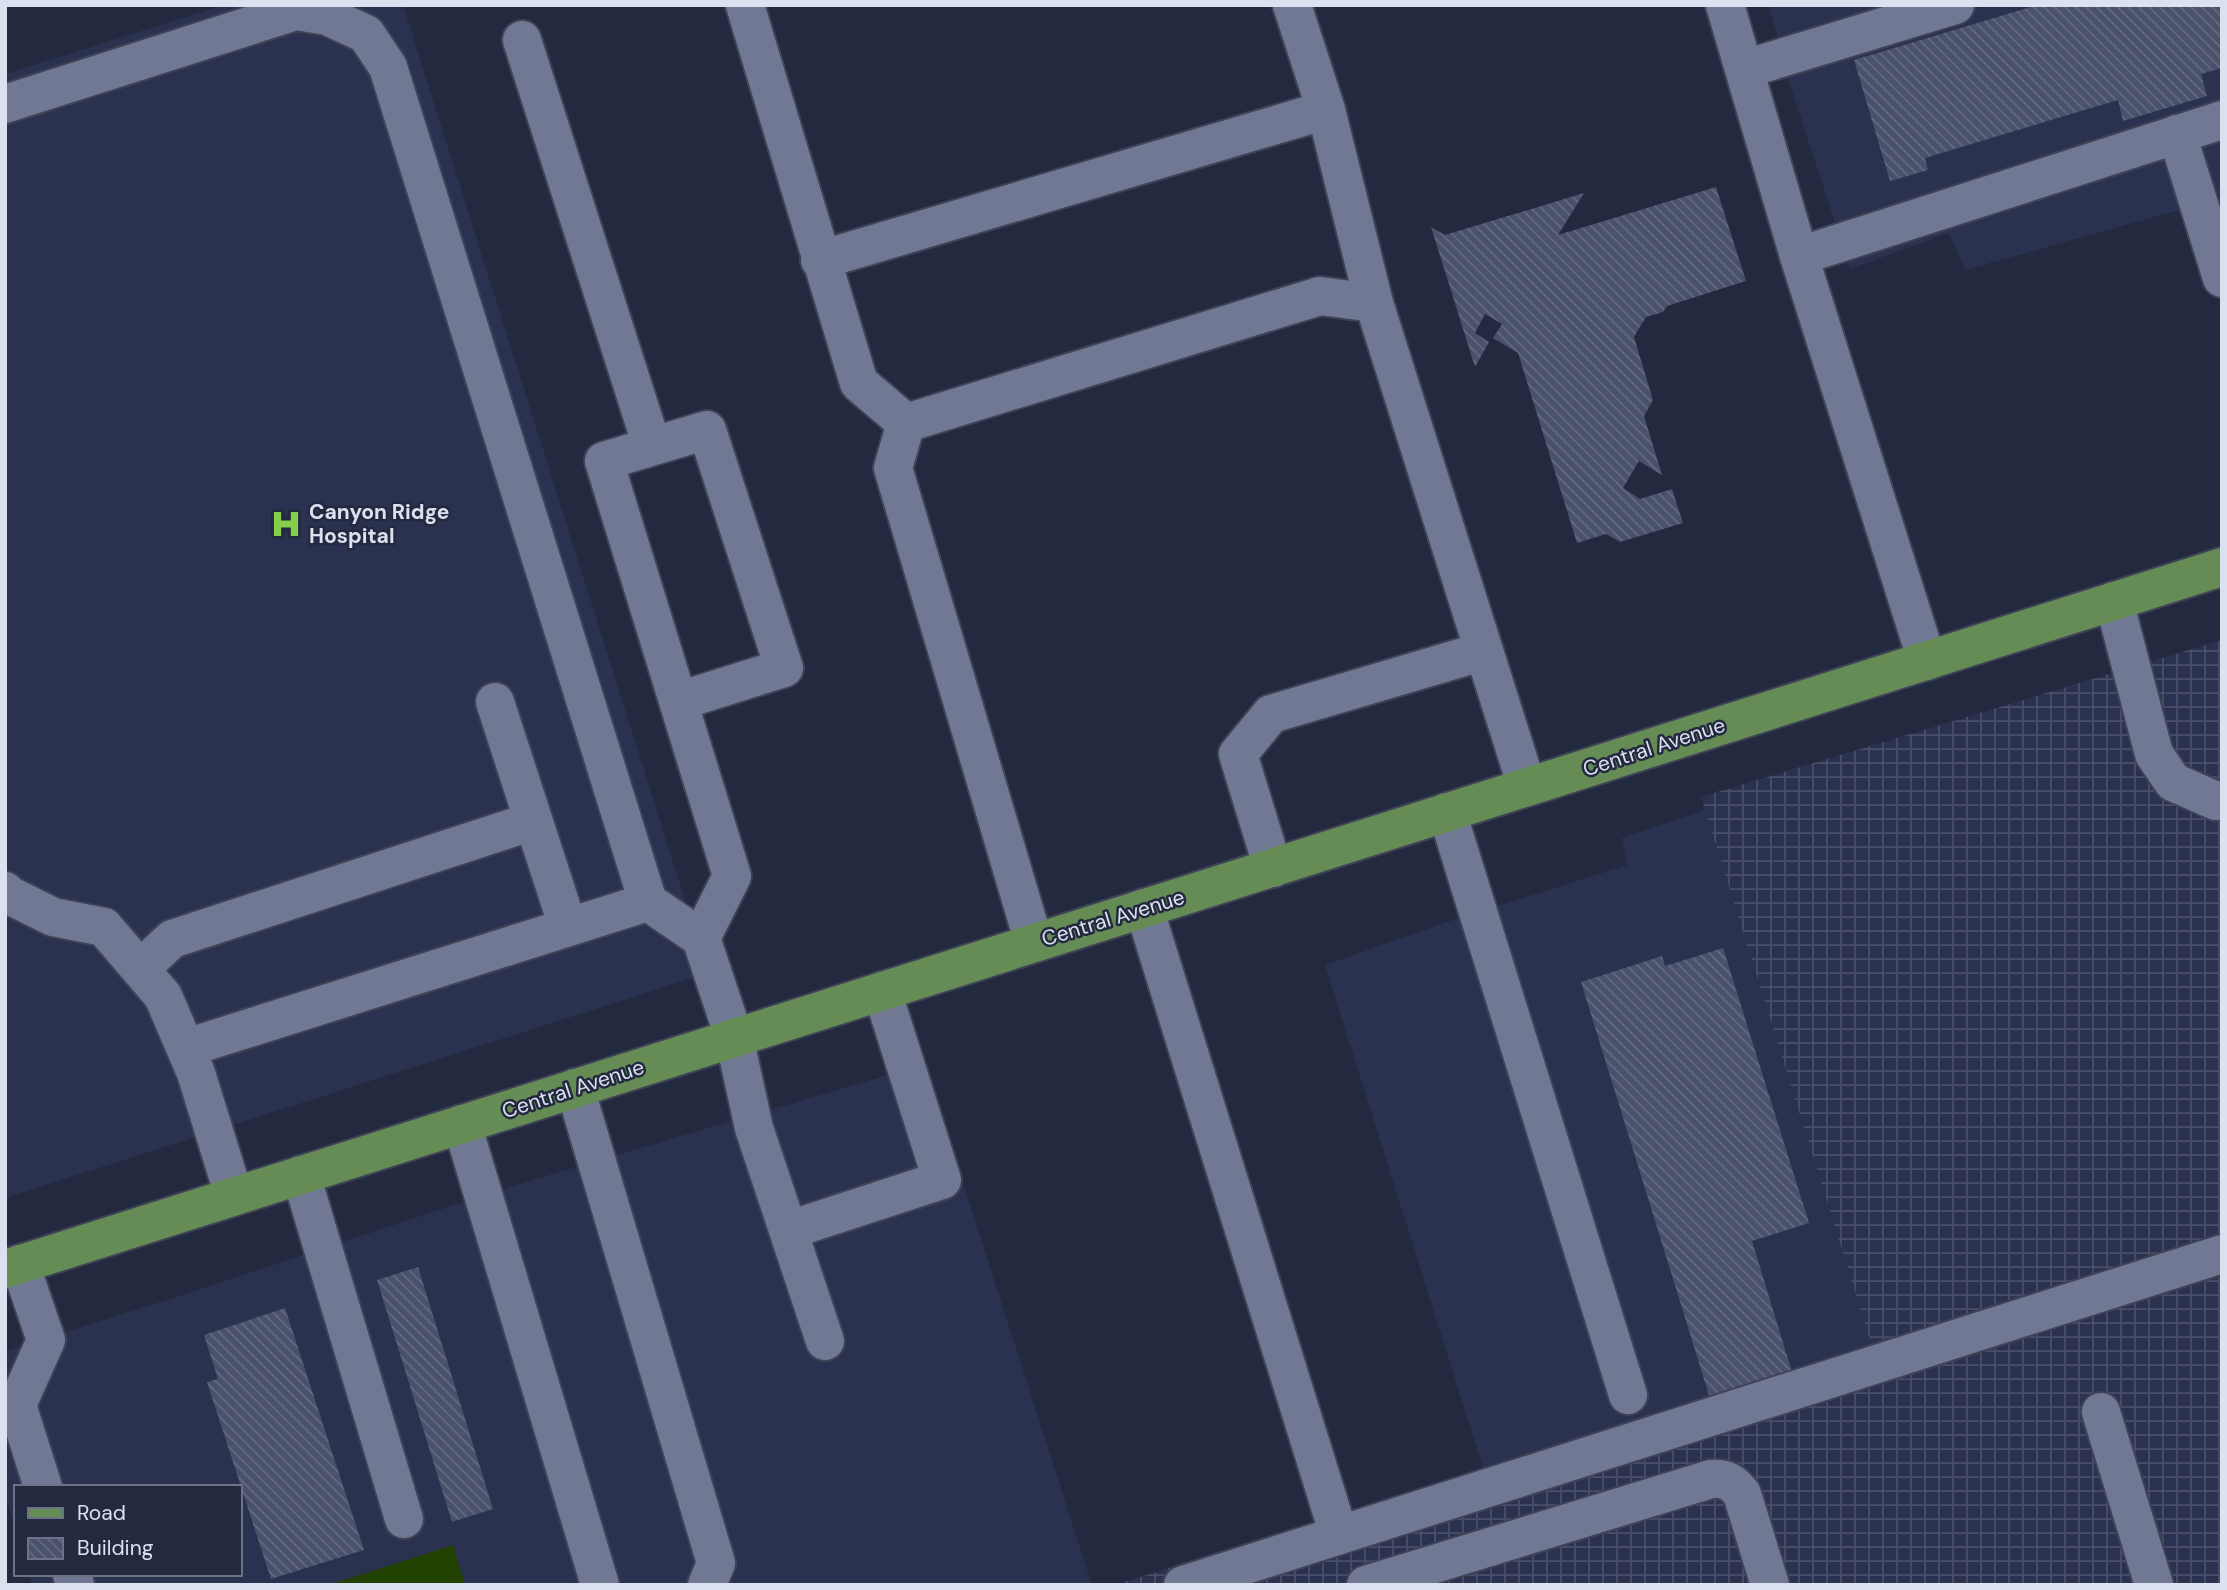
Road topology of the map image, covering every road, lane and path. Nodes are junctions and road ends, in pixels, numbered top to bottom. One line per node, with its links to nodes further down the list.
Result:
1 (745, 5): 13 (lane)
2 (1292, 5): 8 (lane)
3 (1725, 5): 6 (lane)
4 (1955, 5): 6 (lane)
5 (522, 40): 17 (lane)
6 (1745, 69): 12 (lane)
7 (5, 104): 30 (lane)
8 (1325, 110): 13 (lane); 15 (lane)
9 (2222, 120): 10 (lane)
10 (2177, 134): 11 (lane); 12 (lane)
11 (2215, 235): 14 (lane)
12 (1799, 256): 21 (lane)
13 (820, 260): 16 (lane)
14 (2222, 278)
15 (1374, 303): 16 (lane); 20 (lane)
16 (906, 423): 34 (lane)
17 (652, 446): 22 (lane); 22 (lane)
18 (2222, 568): 19 (main road, Central Avenue)
19 (2114, 601): 21 (main road, Central Avenue); 25 (lane)
20 (1484, 651): 24 (lane); 28 (lane)
21 (1927, 661): 24 (main road, Central Avenue)
22 (679, 701): 33 (lane)
23 (495, 702): 27 (lane)
24 (1527, 787): 26 (main road, Central Avenue)
25 (2222, 800)
26 (1447, 812): 28 (main road, Central Avenue); 47 (lane)
27 (533, 821): 32 (lane); 35 (lane)
28 (1273, 868): 31 (main road, Central Avenue)
29 (5, 891): 35 (lane)
30 (648, 902): 32 (lane); 33 (lane)
31 (1144, 908): 34 (main road, Central Avenue); 51 (lane)
32 (568, 927): 38 (lane)
33 (701, 938): 37 (lane)
34 (1034, 943): 36 (main road, Central Avenue)
35 (140, 969): 38 (lane)
36 (882, 991): 37 (main road, Central Avenue); 43 (lane)
37 (734, 1037): 39 (main road, Central Avenue); 43 (lane)
38 (186, 1048): 42 (lane)
39 (575, 1088): 40 (main road, Central Avenue); 53 (lane)
40 (462, 1124): 41 (main road, Central Avenue); 52 (lane)
41 (301, 1175): 42 (main road, Central Avenue); 50 (lane)
42 (234, 1196): 45 (main road, Central Avenue)
43 (789, 1230): 46 (lane)
44 (2222, 1254): 51 (lane)
45 (13, 1266): 49 (lane)
46 (825, 1341)
47 (1628, 1395)
48 (2101, 1412): 57 (lane)
49 (42, 1485)
50 (404, 1519)
51 (1339, 1535): 54 (lane)
52 (600, 1585)
53 (707, 1585)
54 (1183, 1585)
55 (1366, 1585): 56 (lane)
56 (1770, 1585)
57 (2154, 1585)

